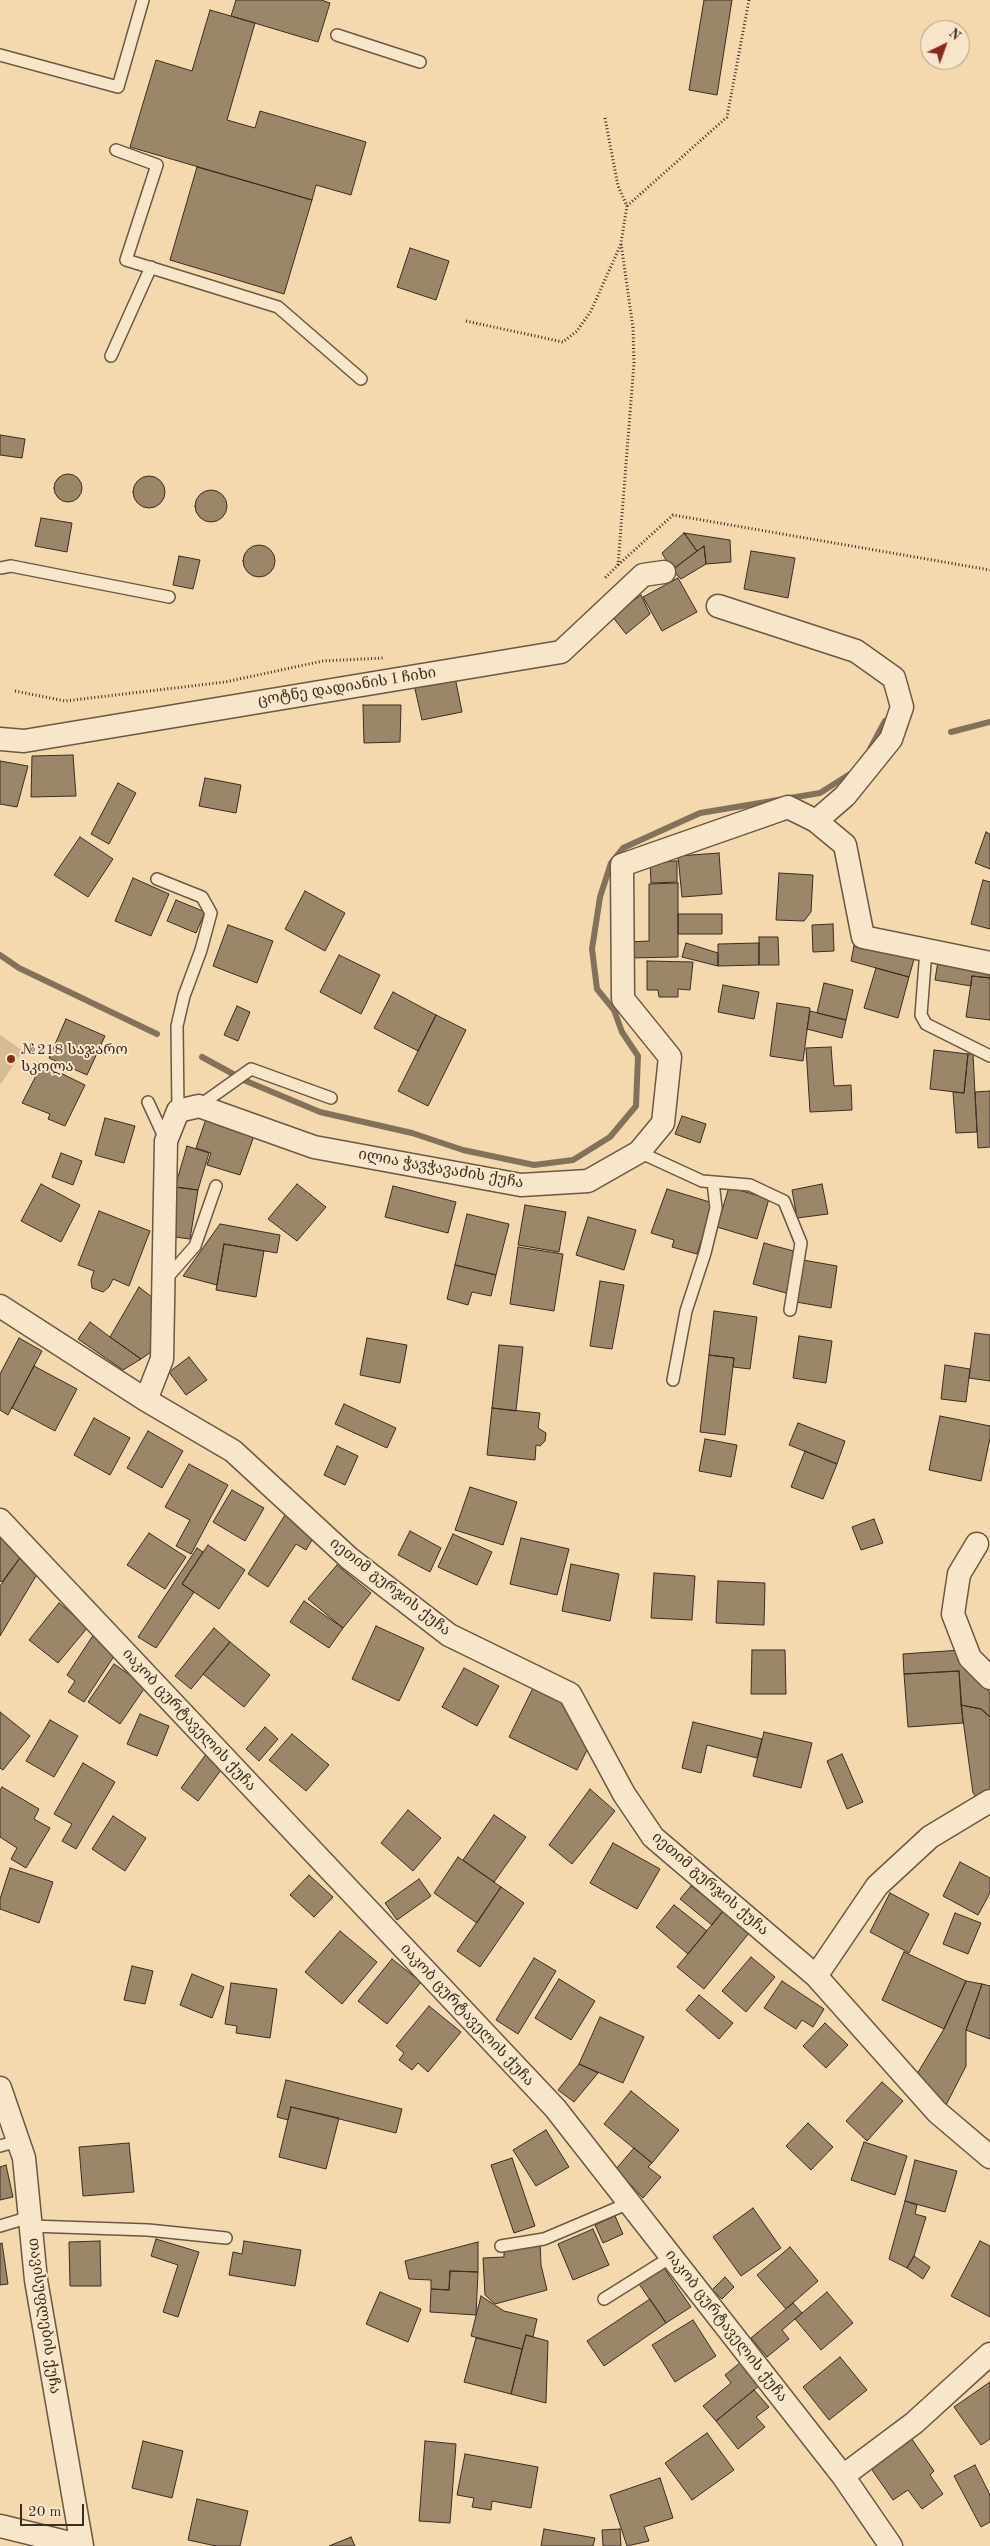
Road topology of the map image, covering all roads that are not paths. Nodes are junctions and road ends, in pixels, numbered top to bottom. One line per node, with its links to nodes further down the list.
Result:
1 (142, 0): 3 (lane)
2 (337, 35): 4 (lane)
3 (0, 55)
4 (420, 62)
5 (116, 150): 6 (lane)
6 (151, 267): 7 (lane); 8 (lane)
7 (111, 356)
8 (361, 379)
9 (0, 568): 11 (lane)
10 (664, 572): 13 (street, ცოტნე დადიანის I ჩიხი)
11 (169, 597)
12 (718, 606): 14 (street)
13 (0, 739)
14 (816, 821): 16 (street, ილია ჭავჭავაძის ქუჩა); 23 (street, ილია ჭავჭავაძის ქუჩა)
15 (157, 879): 21 (lane)
16 (926, 950): 17 (street, ილია ჭავჭავაძის ქუჩა); 18 (lane)
17 (990, 963)
18 (990, 1056)
19 (331, 1098): 21 (lane)
20 (148, 1102): 22 (lane)
21 (188, 1108): 22 (street); 23 (street, ილია ჭავჭავაძის ქუჩა)
22 (166, 1141): 26 (street)
23 (639, 1152): 24 (lane)
24 (713, 1182): 28 (lane); 29 (lane)
25 (216, 1186): 26 (lane)
26 (163, 1282): 30 (street)
27 (0, 1306): 30 (street, იეთიმ გურჯის ქუჩა)
28 (790, 1310)
29 (673, 1380)
30 (146, 1400): 35 (street, იეთიმ გურჯის ქუჩა)
31 (0, 1520): 39 (street, იაკობ ცურტაველის ქუჩა)
32 (977, 1544): 33 (street)
33 (990, 1678)
34 (990, 1800): 35 (street)
35 (816, 1976): 38 (street, იეთიმ გურჯის ქუჩა)
36 (0, 2088): 37 (street, თავისუფლების ქუჩა)
37 (9, 2143): 40 (street, თავისუფლების ქუჩა)
38 (990, 2157)
39 (629, 2203): 43 (lane); 44 (street, იაკობ ცურტაველის ქუჩა)
40 (31, 2221): 41 (lane); 42 (lane); 49 (street, თავისუფლების ქუჩა)
41 (0, 2226)
42 (226, 2238)
43 (501, 2246)
44 (671, 2257): 45 (lane); 47 (street, იაკობ ცურტაველის ქუჩა)
45 (604, 2298)
46 (990, 2354): 47 (street)
47 (844, 2476): 50 (street, იაკობ ცურტაველის ქუჩა)
48 (0, 2526): 49 (street)
49 (82, 2546)
50 (891, 2546)

